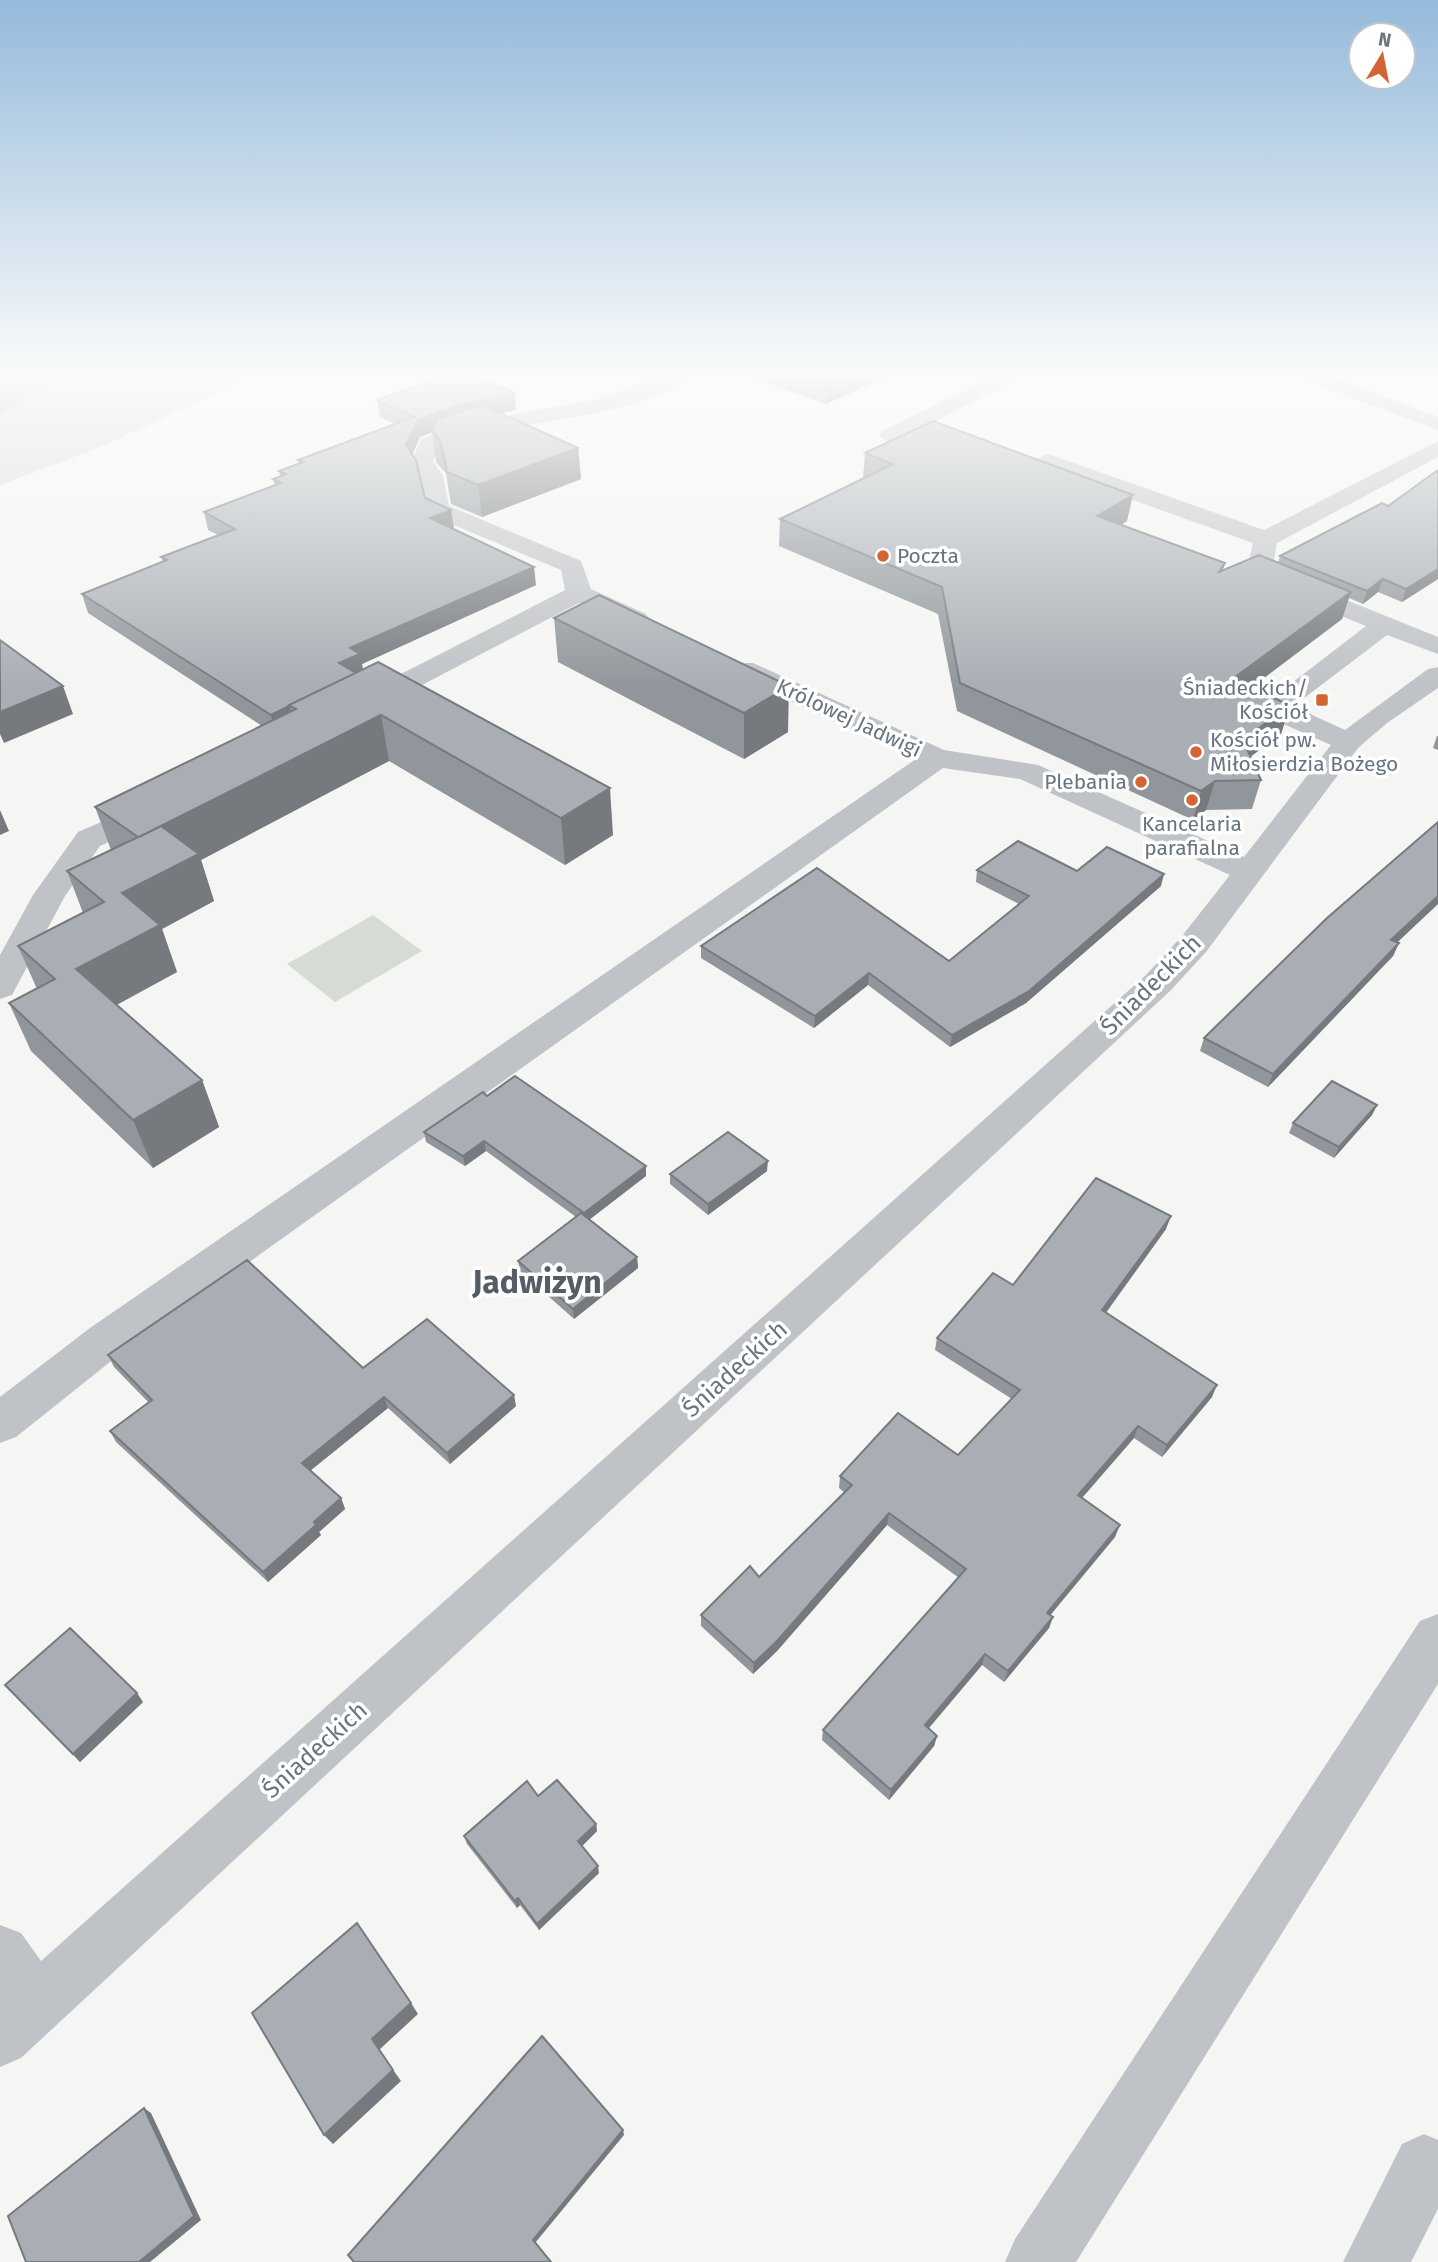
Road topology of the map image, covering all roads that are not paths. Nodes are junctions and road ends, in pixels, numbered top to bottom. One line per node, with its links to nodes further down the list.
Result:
1 (433, 479): 5 (street)
2 (1096, 479): 4 (street)
3 (1380, 479): 4 (street)
4 (1266, 539): 6 (street)
5 (579, 593): 7 (street); 11 (street)
6 (1384, 625): 8 (street); 12 (street)
7 (664, 632)
8 (1438, 646)
9 (726, 661): 13 (street, Królowej Jadwigi)
10 (1438, 675): 12 (street, Śniadeckich)
11 (340, 716)
12 (1348, 741): 15 (street, Śniadeckich)
13 (937, 758): 15 (street, Królowej Jadwigi); 17 (street)
14 (177, 797): 16 (street)
15 (1248, 871): 20 (street, Śniadeckich)
16 (0, 987)
17 (0, 1423)
18 (1438, 1638): 22 (street)
19 (0, 1954): 20 (street)
20 (18, 2021)
21 (1438, 2177): 23 (street)
22 (1038, 2262)
23 (1376, 2262)

